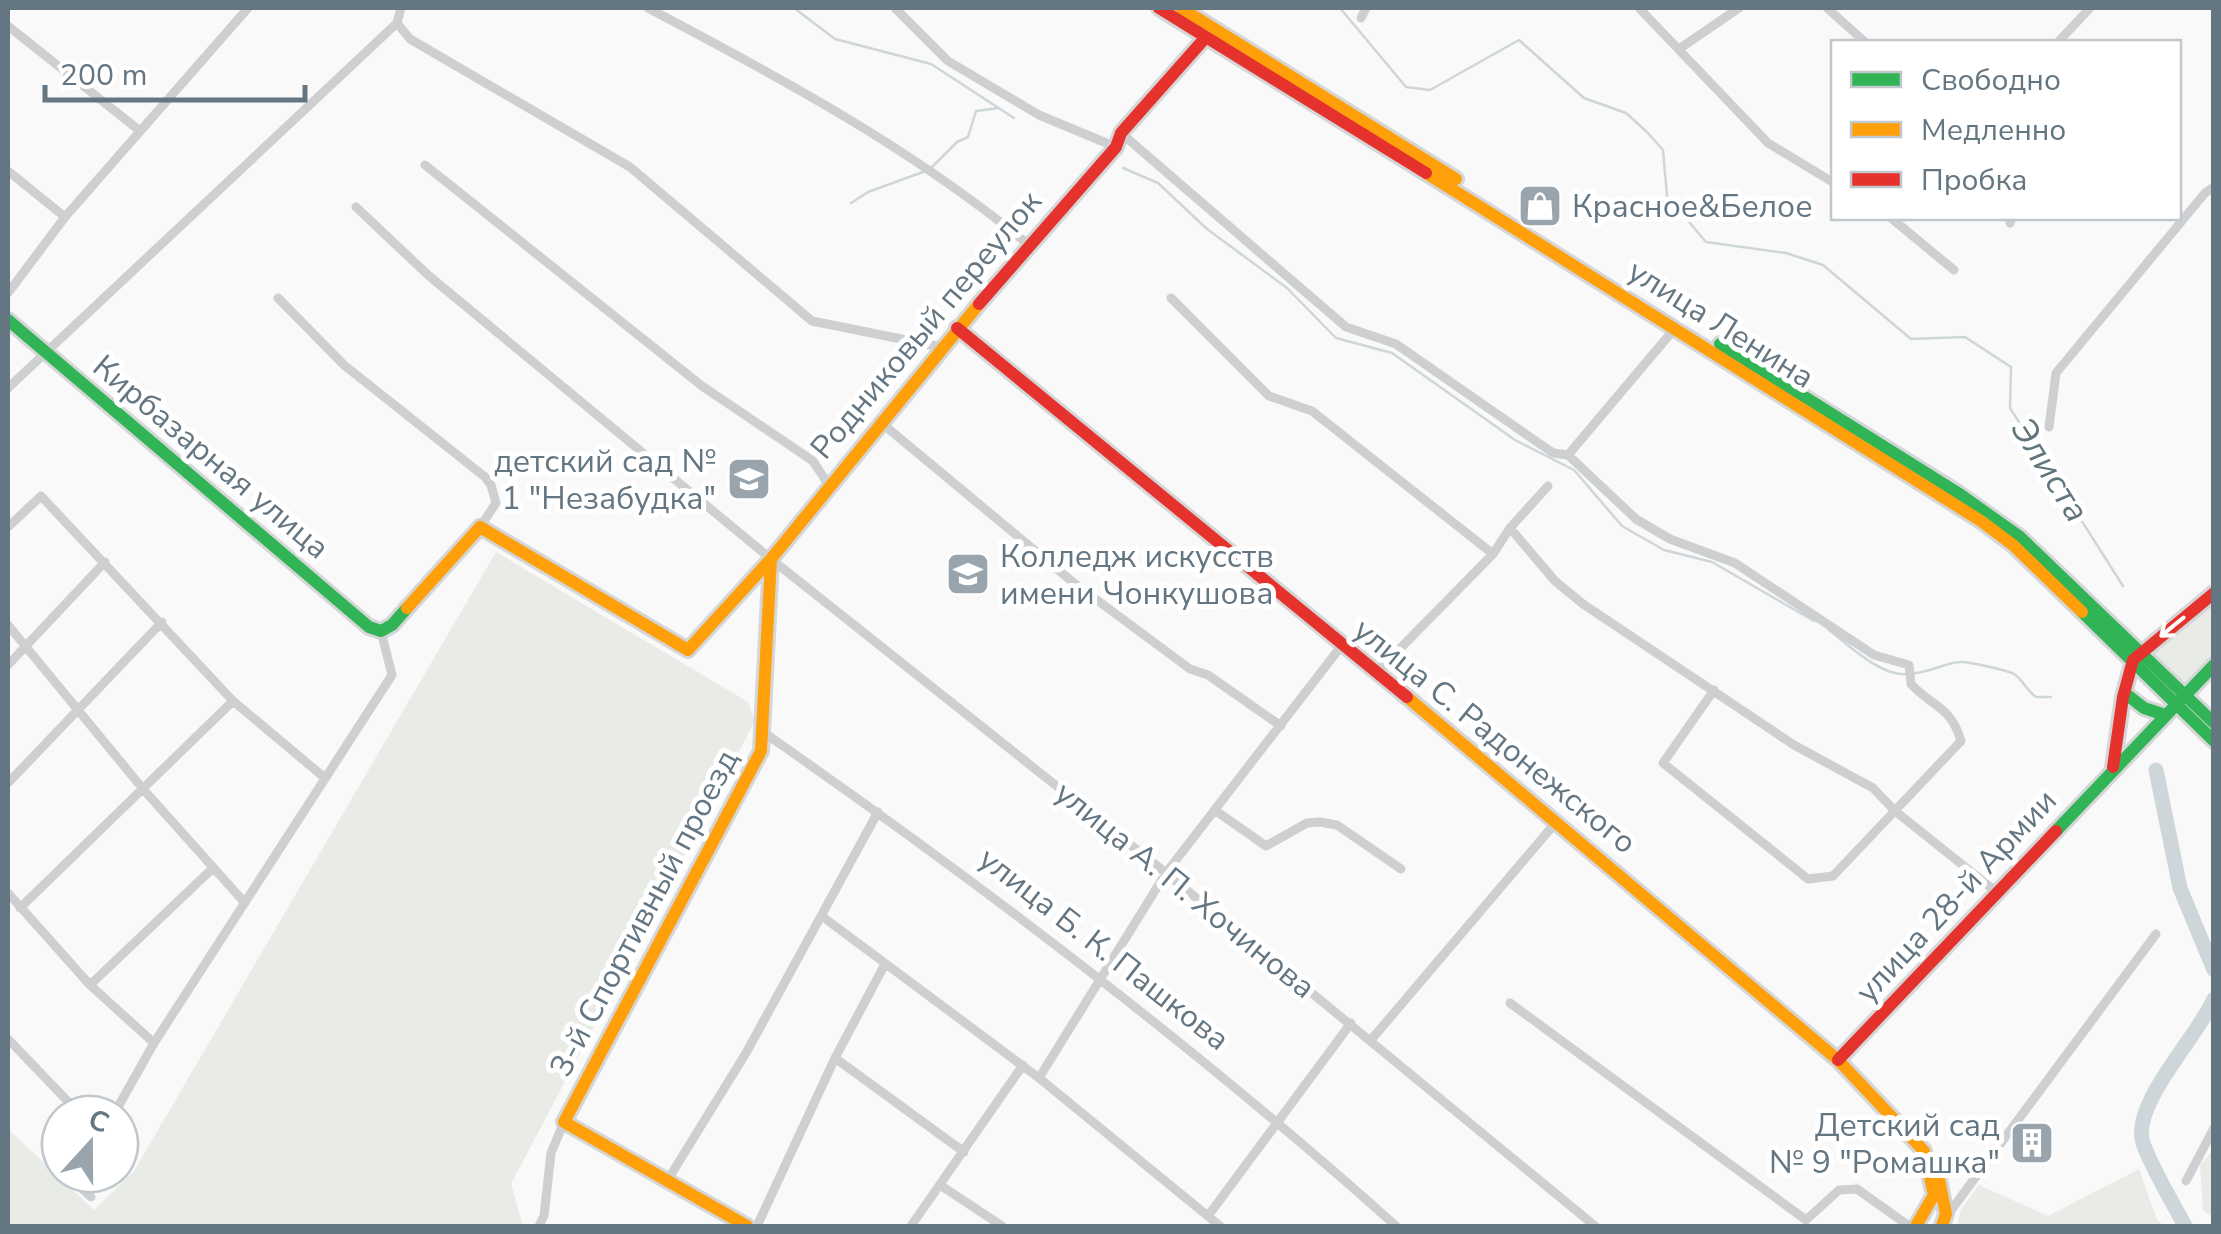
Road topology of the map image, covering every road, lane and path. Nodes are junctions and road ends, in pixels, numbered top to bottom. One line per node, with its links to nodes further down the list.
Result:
1 (248, 8): 17 (street)
2 (401, 8): 11 (street)
3 (648, 8): 26 (street)
4 (895, 8): 18 (street)
5 (1159, 8): 13 (street, улица Ленина)
6 (1181, 8): 13 (street, улица Ленина)
7 (1639, 8): 16 (street)
8 (1739, 8): 16 (street)
9 (1827, 8): 14 (street)
10 (2090, 8): 15 (street)
11 (397, 23): 34 (street); 35 (street)
12 (8, 26): 17 (street)
13 (1209, 32): 18 (street, Родниковый переулок); 32 (street, улица Ленина); 54 (street, улица Ленина)
14 (1863, 40)
15 (2060, 40)
16 (1679, 48): 21 (street)
17 (140, 131): 24 (street)
18 (1118, 140): 26 (street, Родниковый переулок); 39 (street)
19 (425, 166): 40 (street)
20 (8, 171): 24 (street)
21 (1831, 181)
22 (2214, 187): 38 (street)
23 (356, 207): 46 (street, улица А. П. Хочинова)
24 (65, 218): 28 (street)
25 (1894, 220): 27 (street)
26 (1030, 246): 33 (street, Родниковый переулок)
27 (1954, 270)
28 (8, 292)
29 (278, 298): 43 (street)
30 (1170, 298): 45 (street)
31 (8, 320): 35 (street, Кирбазарная улица)
32 (1676, 327): 39 (street); 54 (street, улица Ленина)
33 (958, 328): 34 (street, Родниковый переулок); 52 (street, улица С. Радонежского)
34 (941, 346): 37 (street, Родниковый переулок)
35 (45, 353): 36 (street); 51 (street, Кирбазарная улица)
36 (8, 388)
37 (879, 421): 40 (street, Родниковый переулок); 65 (street)
38 (2049, 427)
39 (1568, 456): 72 (street)
40 (828, 484): 46 (street, Родниковый переулок)
41 (1548, 486): 44 (street)
42 (8, 527): 47 (street)
43 (480, 527): 46 (street, Родниковый переулок); 51 (street)
44 (1510, 528): 45 (street); 58 (street)
45 (1493, 554): 57 (street)
46 (770, 559): 66 (street, 3-й Спортивный проезд); 78 (street, улица А. П. Хочинова)
47 (105, 562): 49 (street); 53 (street)
48 (2210, 598): 54 (street, one-way to 54)
49 (162, 622): 61 (street); 62 (street)
50 (8, 624): 53 (street)
51 (382, 631): 69 (street)
52 (1342, 645): 57 (street, улица С. Радонежского); 65 (street)
53 (24, 647): 55 (street); 62 (street)
54 (2137, 656): 59 (street); 60 (street, улица Ленина)
55 (8, 665)
56 (2214, 665): 60 (street, улица 28-й Армии)
57 (1376, 673): 75 (street, улица С. Радонежского)
58 (1714, 690): 72 (street); 72 (street)
59 (2126, 694): 63 (street); 68 (street)
60 (2181, 700): 63 (street, улица 28-й Армии); 64 (street, улица Ленина); 67 (street, улица Ленина)
61 (233, 701): 69 (street); 71 (street)
62 (78, 710): 70 (street); 71 (street)
63 (2165, 716): 68 (street, улица 28-й Армии)
64 (2214, 723)
65 (1281, 726): 74 (street)
66 (763, 732): 73 (street, улица Б. К. Пашкова); 99 (street, 3-й Спортивный проезд)
67 (2214, 740)
68 (2112, 769): 80 (street, улица 28-й Армии)
69 (325, 778): 81 (street)
70 (8, 784)
71 (143, 788): 76 (street); 82 (street)
72 (1895, 810): 80 (street)
73 (878, 812): 83 (street); 86 (street, улица Б. К. Пашкова)
74 (1216, 812): 77 (street); 78 (street)
75 (1557, 820): 91 (street); 94 (street, улица С. Радонежского)
76 (213, 868): 81 (street); 87 (street)
77 (1401, 869)
78 (1166, 873): 86 (street); 89 (street, улица А. П. Хочинова)
79 (8, 893): 82 (street)
80 (1999, 894): 94 (street, улица 28-й Армии)
81 (246, 903): 92 (street)
82 (20, 908): 87 (street)
83 (822, 916): 85 (street); 104 (street)
84 (2156, 934): 119 (street)
85 (885, 964): 93 (street); 95 (street)
86 (1101, 982): 96 (street); 100 (street, улица Б. К. Пашкова)
87 (90, 985): 92 (street)
88 (1510, 1003): 118 (street)
89 (1351, 1023): 91 (street, улица А. П. Хочинова); 100 (street)
90 (8, 1039): 97 (street)
91 (1370, 1040): 117 (street, улица А. П. Хочинова)
92 (154, 1043): 98 (street)
93 (835, 1058): 103 (street); 112 (street)
94 (1838, 1060): 102 (street, улица С. Радонежского)
95 (1023, 1065): 96 (street); 103 (street)
96 (1039, 1078): 109 (street)
97 (61, 1094)
98 (125, 1094)
99 (564, 1122): 104 (street); 110 (street, 3-й Спортивный проезд)
100 (1280, 1122): 109 (street); 116 (street, улица Б. К. Пашкова)
101 (2214, 1128): 105 (street)
102 (1924, 1150): 118 (street); 119 (street)
103 (964, 1152): 106 (street)
104 (667, 1181): 111 (street)
105 (2186, 1181)
106 (940, 1186): 113 (street); 114 (street)
107 (89, 1194): 108 (street)
108 (92, 1197)
109 (1208, 1216): 115 (street)
110 (539, 1226)
111 (747, 1226)
112 (756, 1226)
113 (911, 1226)
114 (1002, 1226)
115 (1220, 1226)
116 (1396, 1226)
117 (1595, 1226)
118 (1914, 1226): 119 (street)
119 (1941, 1227)

